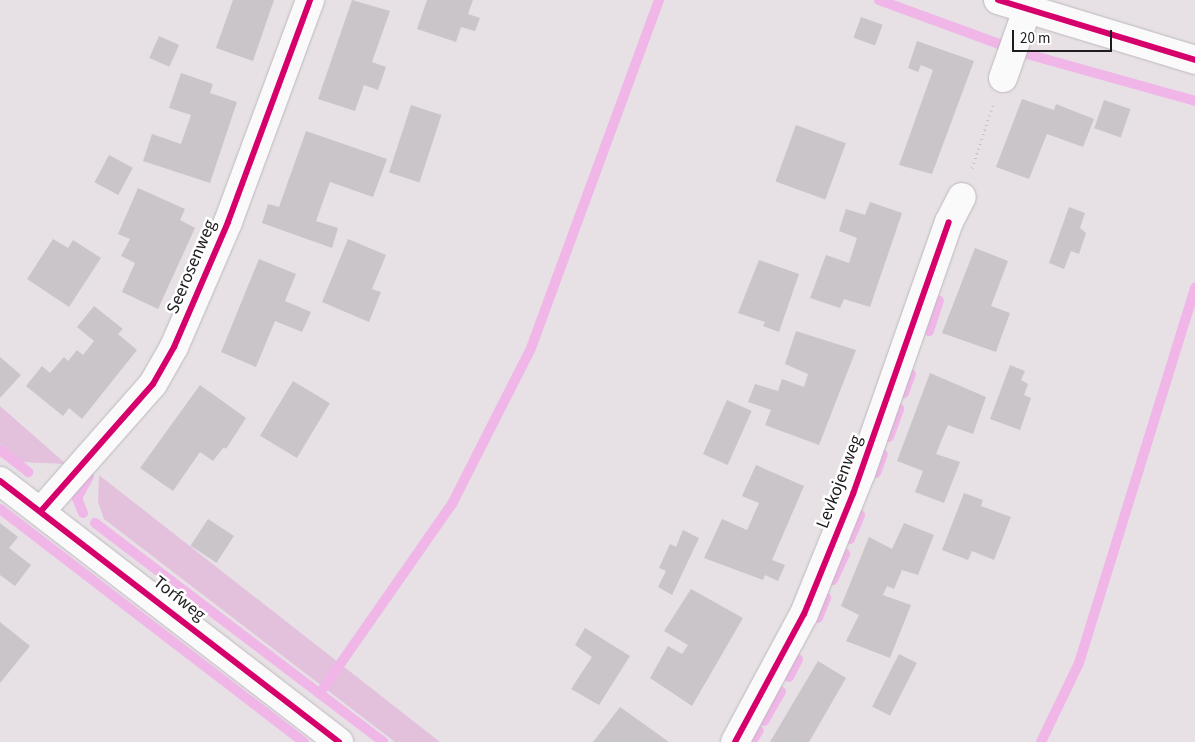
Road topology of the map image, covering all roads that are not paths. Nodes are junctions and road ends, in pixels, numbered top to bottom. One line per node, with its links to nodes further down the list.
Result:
1 (310, 0): 8 (street, Seerosenweg)
2 (998, 0): 3 (street)
3 (1027, 10): 4 (street); 5 (street)
4 (1195, 60)
5 (1003, 78)
6 (962, 197): 10 (street, Levkojenweg)
7 (0, 481): 8 (street, Torfweg)
8 (41, 510): 9 (street, Torfweg)
9 (338, 742)
10 (735, 742)

